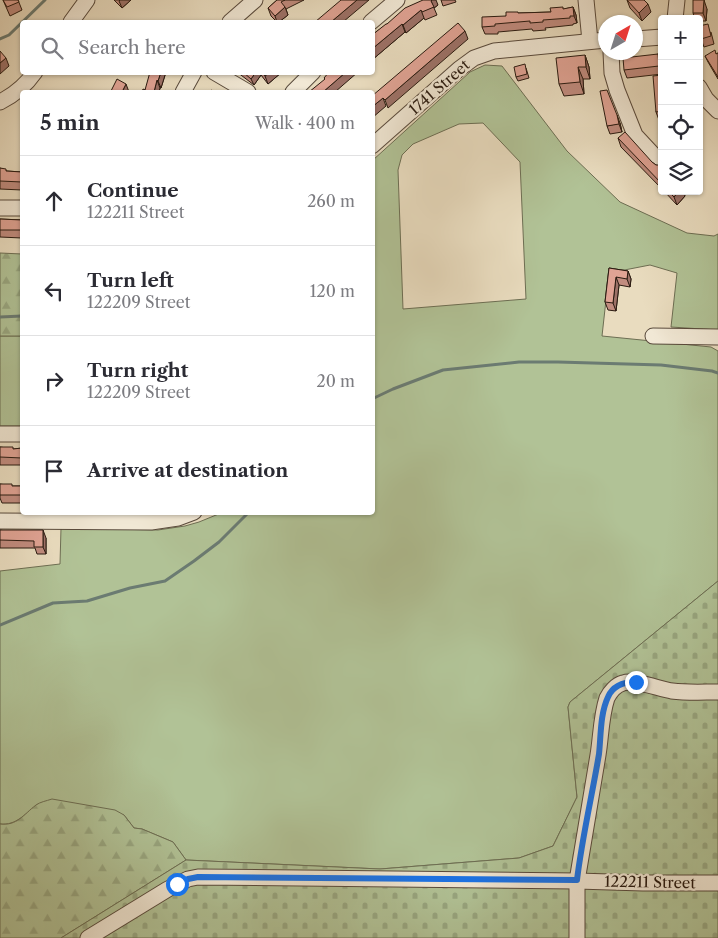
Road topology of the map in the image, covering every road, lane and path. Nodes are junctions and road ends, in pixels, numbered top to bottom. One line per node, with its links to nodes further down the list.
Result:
1 (87, 0): 7 (street)
2 (256, 0): 8 (street)
3 (397, 0): 9 (street)
4 (586, 0): 13 (street)
5 (677, 0): 6 (street)
6 (675, 15)
7 (72, 20)
8 (232, 20)
9 (373, 20)
10 (658, 37): 11 (street)
11 (643, 38)
12 (598, 40): 13 (street, 1741 Street)
13 (590, 41): 25 (street, 1741 Street)
14 (611, 60): 26 (street)
15 (32, 75): 23 (street)
16 (192, 75): 19 (street)
17 (219, 75): 20 (street)
18 (310, 75): 21 (street)
19 (184, 90)
20 (245, 90)
21 (294, 90)
22 (703, 93): 24 (street)
23 (0, 102)
24 (718, 111)
25 (375, 143)
26 (658, 160)
27 (0, 208): 28 (street)
28 (20, 208)
29 (653, 336): 30 (street)
30 (718, 337)
31 (0, 434): 32 (street)
32 (20, 434)
33 (186, 515): 34 (street)
34 (77, 517): 35 (street)
35 (0, 521)
36 (718, 692): 37 (street)
37 (577, 880): 38 (street, 122211 Street); 39 (street, 122211 Street); 40 (street)
38 (718, 882)
39 (88, 938)
40 (577, 938)

